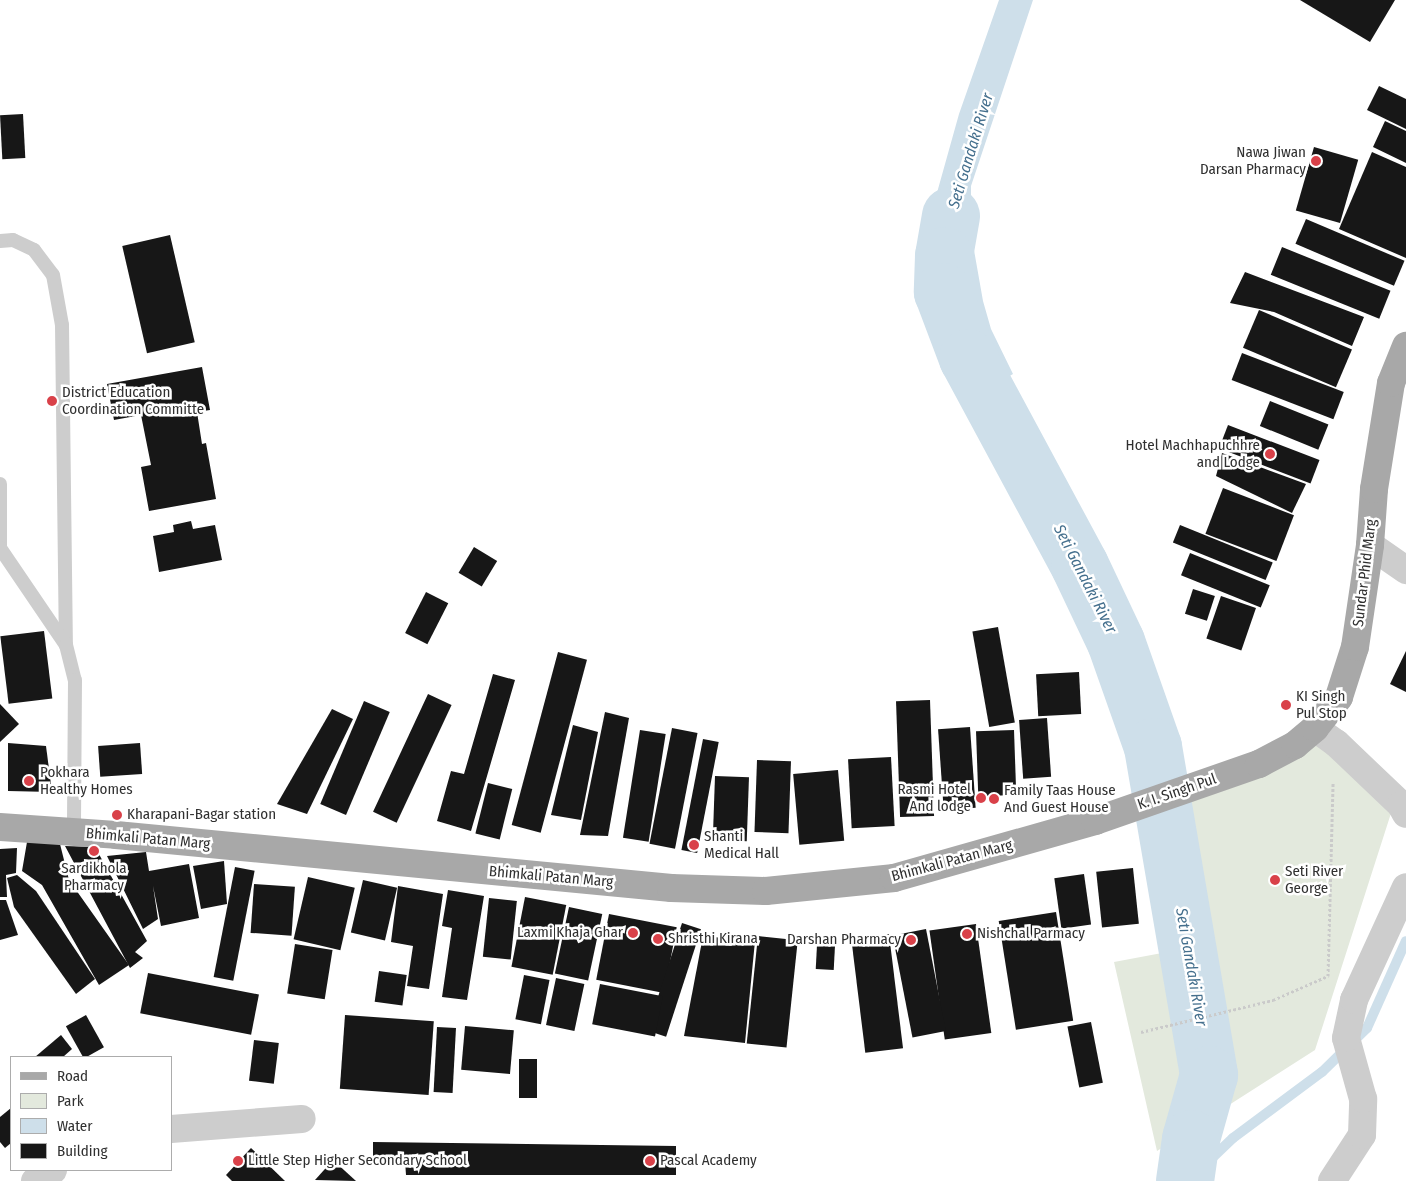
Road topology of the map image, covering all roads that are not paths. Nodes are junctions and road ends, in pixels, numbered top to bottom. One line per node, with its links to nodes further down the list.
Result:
1 (0, 241): 6 (lane)
2 (1406, 346): 4 (main road, Sundar Phid Marg)
3 (0, 484): 6 (lane)
4 (1370, 545): 5 (street); 7 (main road, Sundar Phid Marg)
5 (1406, 570)
6 (66, 645): 12 (lane)
7 (1326, 735): 8 (main road, Sundar Phid Marg); 9 (street)
8 (1260, 764): 10 (main road, K. I. Singh Pul)
9 (1406, 814)
10 (1095, 821): 12 (main road, Bhimkali Patan Marg)
11 (0, 828): 12 (main road, Bhimkali Patan Marg)
12 (74, 832)
13 (1406, 887): 18 (street)
14 (302, 1119): 15 (street)
15 (172, 1129)
16 (51, 1171): 17 (street)
17 (35, 1181)
18 (1332, 1181)

